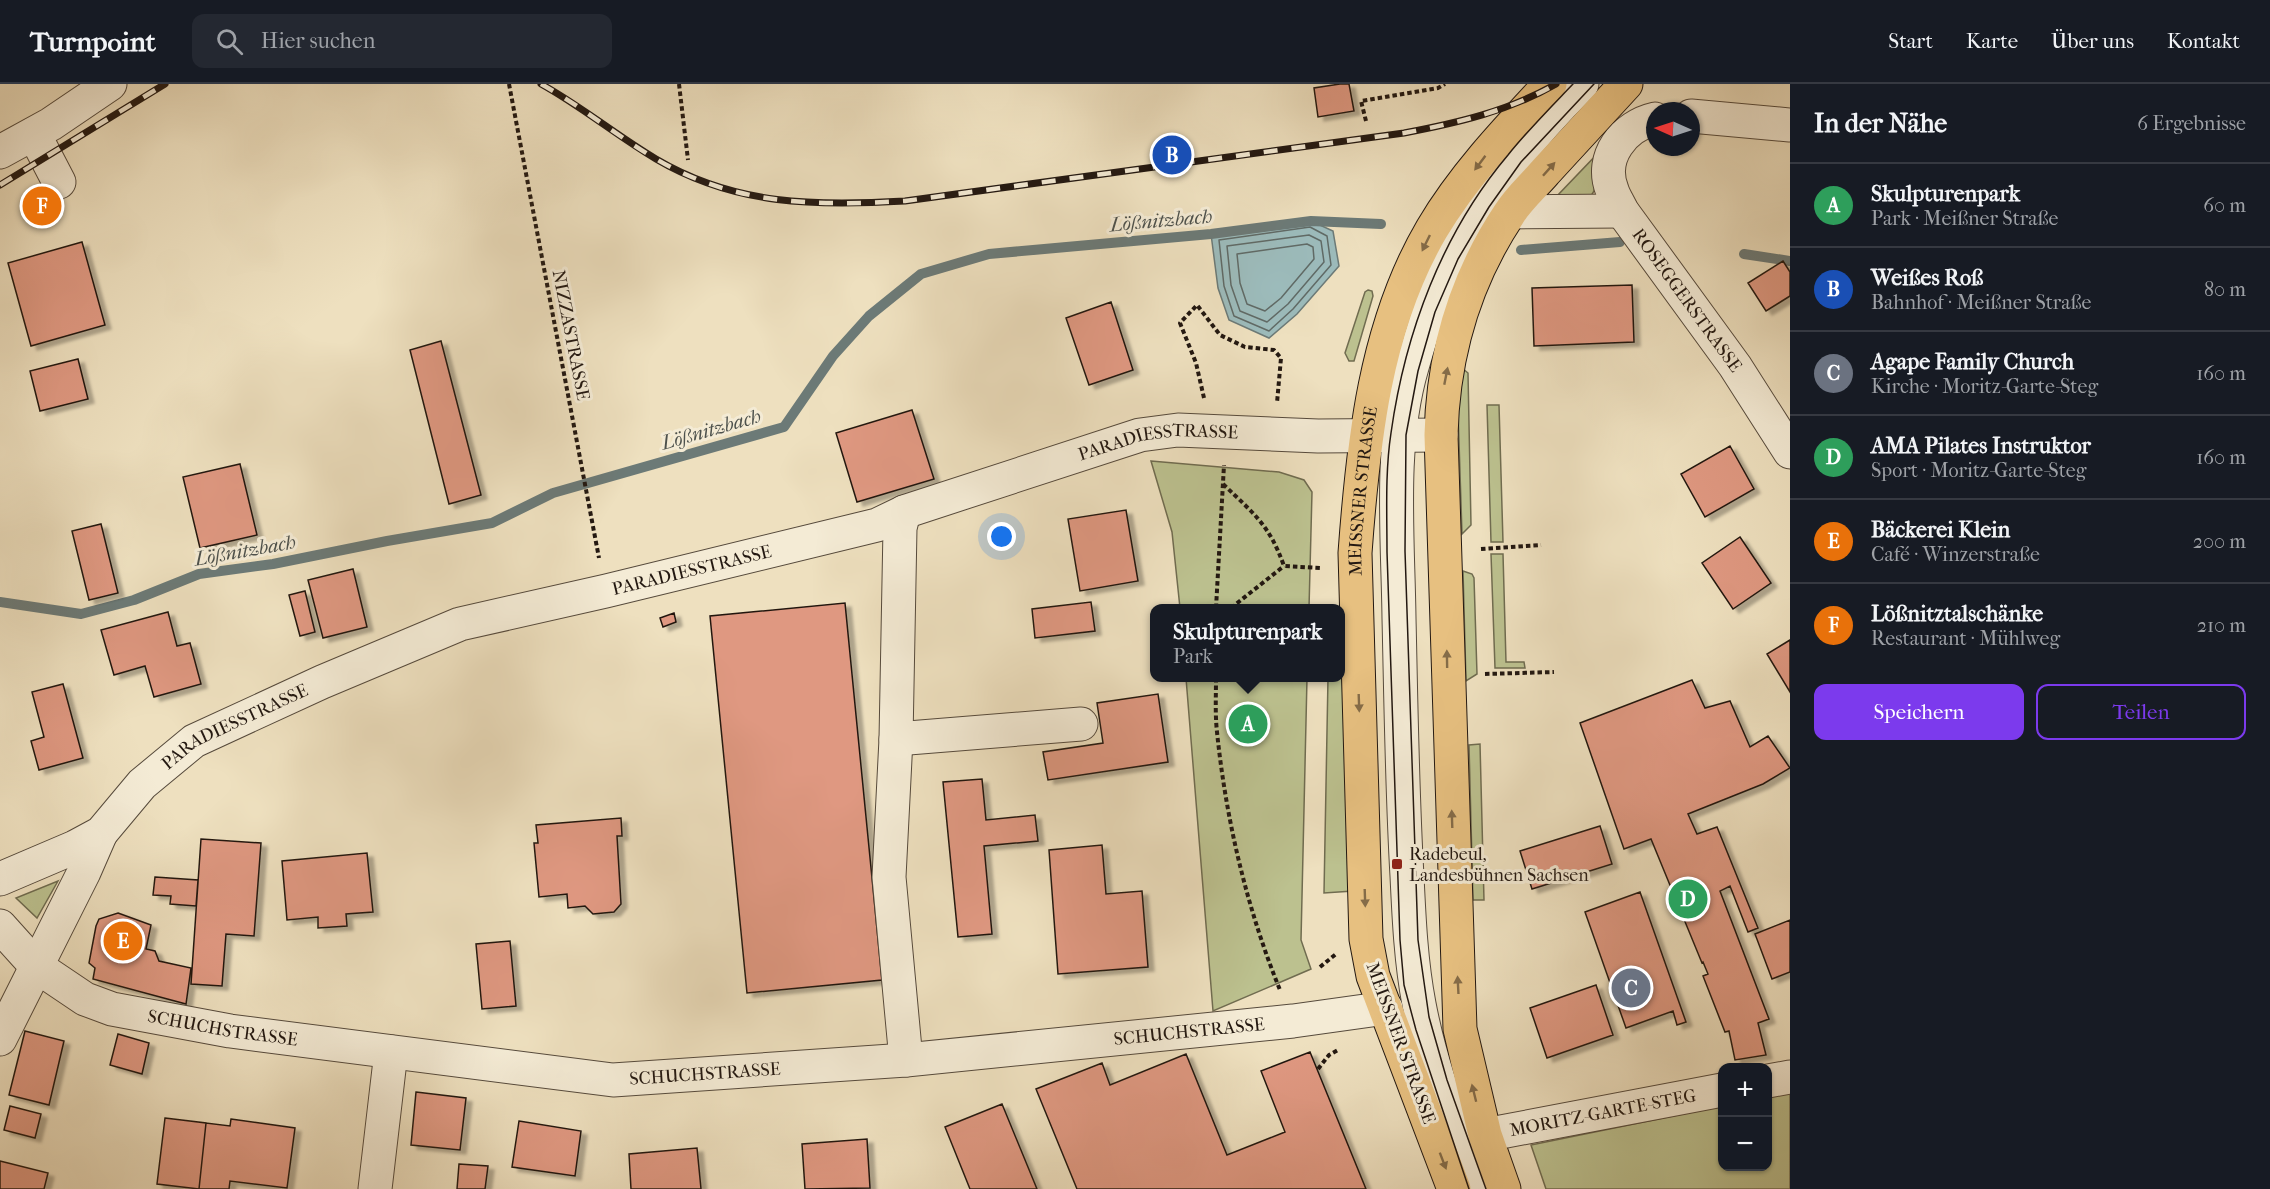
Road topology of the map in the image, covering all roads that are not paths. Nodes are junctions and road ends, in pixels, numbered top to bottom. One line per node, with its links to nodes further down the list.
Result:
1 (110, 84): 8 (street)
2 (1582, 84): 14 (street)
3 (1626, 84): 12 (main road, one-way to 3)
4 (1546, 85): 13 (main road, MEISSNER STRASSE, one-way to 13)
5 (1700, 117): 7 (street)
6 (1646, 121): 11 (street, ROSEGGERSTRASSE)
7 (1790, 124)
8 (34, 134): 9 (street); 10 (street)
9 (0, 152)
10 (59, 182)
11 (1622, 211): 12 (street); 16 (street, ROSEGGERSTRASSE)
12 (1509, 212): 15 (main road, one-way to 12)
13 (1367, 435): 14 (street, PARADIESSTRASSE); 17 (street, PARADIESSTRASSE); 24 (main road, MEISSNER STRASSE, one-way to 24)
14 (1400, 435): 15 (street, PARADIESSTRASSE); 34 (street)
15 (1442, 435): 31 (main road, one-way to 15)
16 (1790, 452)
17 (904, 512): 19 (street); 20 (street, PARADIESSTRASSE)
18 (1081, 724): 19 (street)
19 (896, 740): 27 (street)
20 (101, 833): 21 (street, PARADIESSTRASSE); 23 (street)
21 (0, 879)
22 (0, 926): 23 (street, SCHUCHSTRASSE)
23 (36, 966): 25 (street); 26 (street, SCHUCHSTRASSE)
24 (1386, 1008): 27 (street, SCHUCHSTRASSE); 33 (main road, MEISSNER STRASSE, one-way to 33)
25 (0, 1039)
26 (392, 1052): 27 (street, SCHUCHSTRASSE); 32 (street)
27 (906, 1060)
28 (1790, 1077): 29 (street)
29 (1772, 1080)
30 (1718, 1091): 31 (street, MORITZ-GARTE-STEG)
31 (1485, 1135): 35 (main road)
32 (375, 1189)
33 (1454, 1189)
34 (1476, 1189)
35 (1504, 1189)

